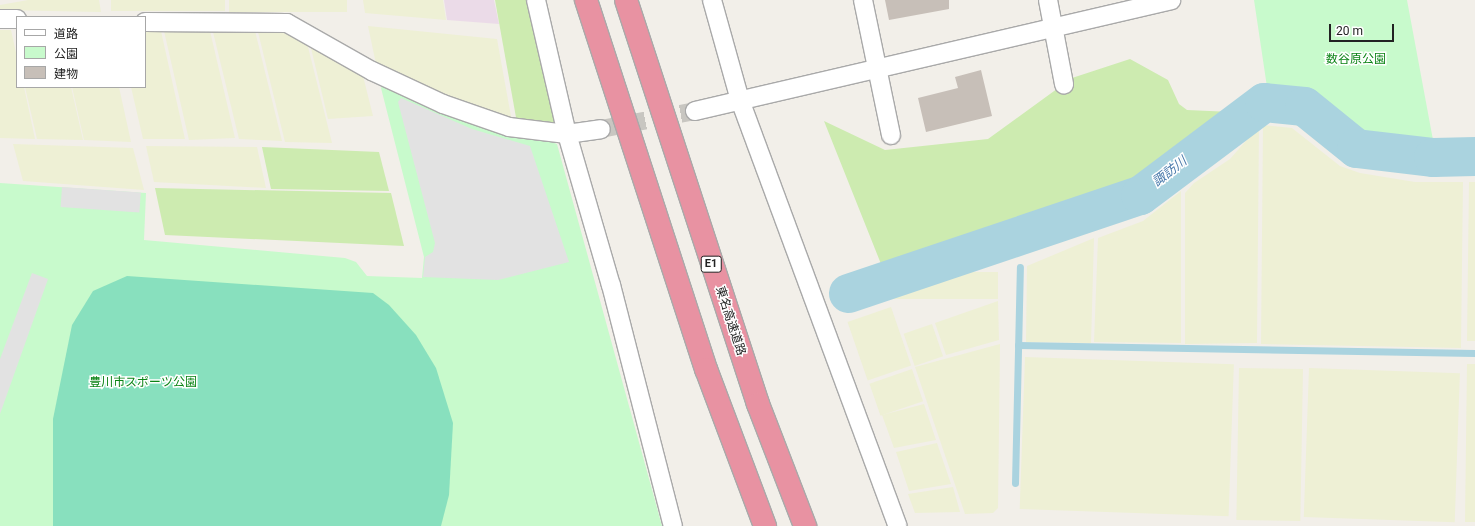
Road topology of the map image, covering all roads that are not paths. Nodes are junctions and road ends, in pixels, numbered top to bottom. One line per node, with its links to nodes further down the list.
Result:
1 (536, 0): 17 (street)
2 (586, 0): 20 (highway)
3 (626, 0): 21 (highway, 東名高速道路 / E1)
4 (712, 0): 14 (street)
5 (863, 0): 12 (street)
6 (1048, 0): 11 (street)
7 (1171, 0): 11 (street)
8 (0, 19): 9 (street)
9 (16, 19)
10 (146, 22): 17 (street)
11 (1053, 26): 12 (street); 13 (street)
12 (877, 68): 14 (street); 18 (street)
13 (1064, 84)
14 (740, 100): 15 (street); 22 (street)
15 (695, 111)
16 (601, 129): 17 (street)
17 (567, 134): 19 (street)
18 (891, 135)
19 (673, 526)
20 (765, 526)
21 (805, 526)
22 (898, 526)

